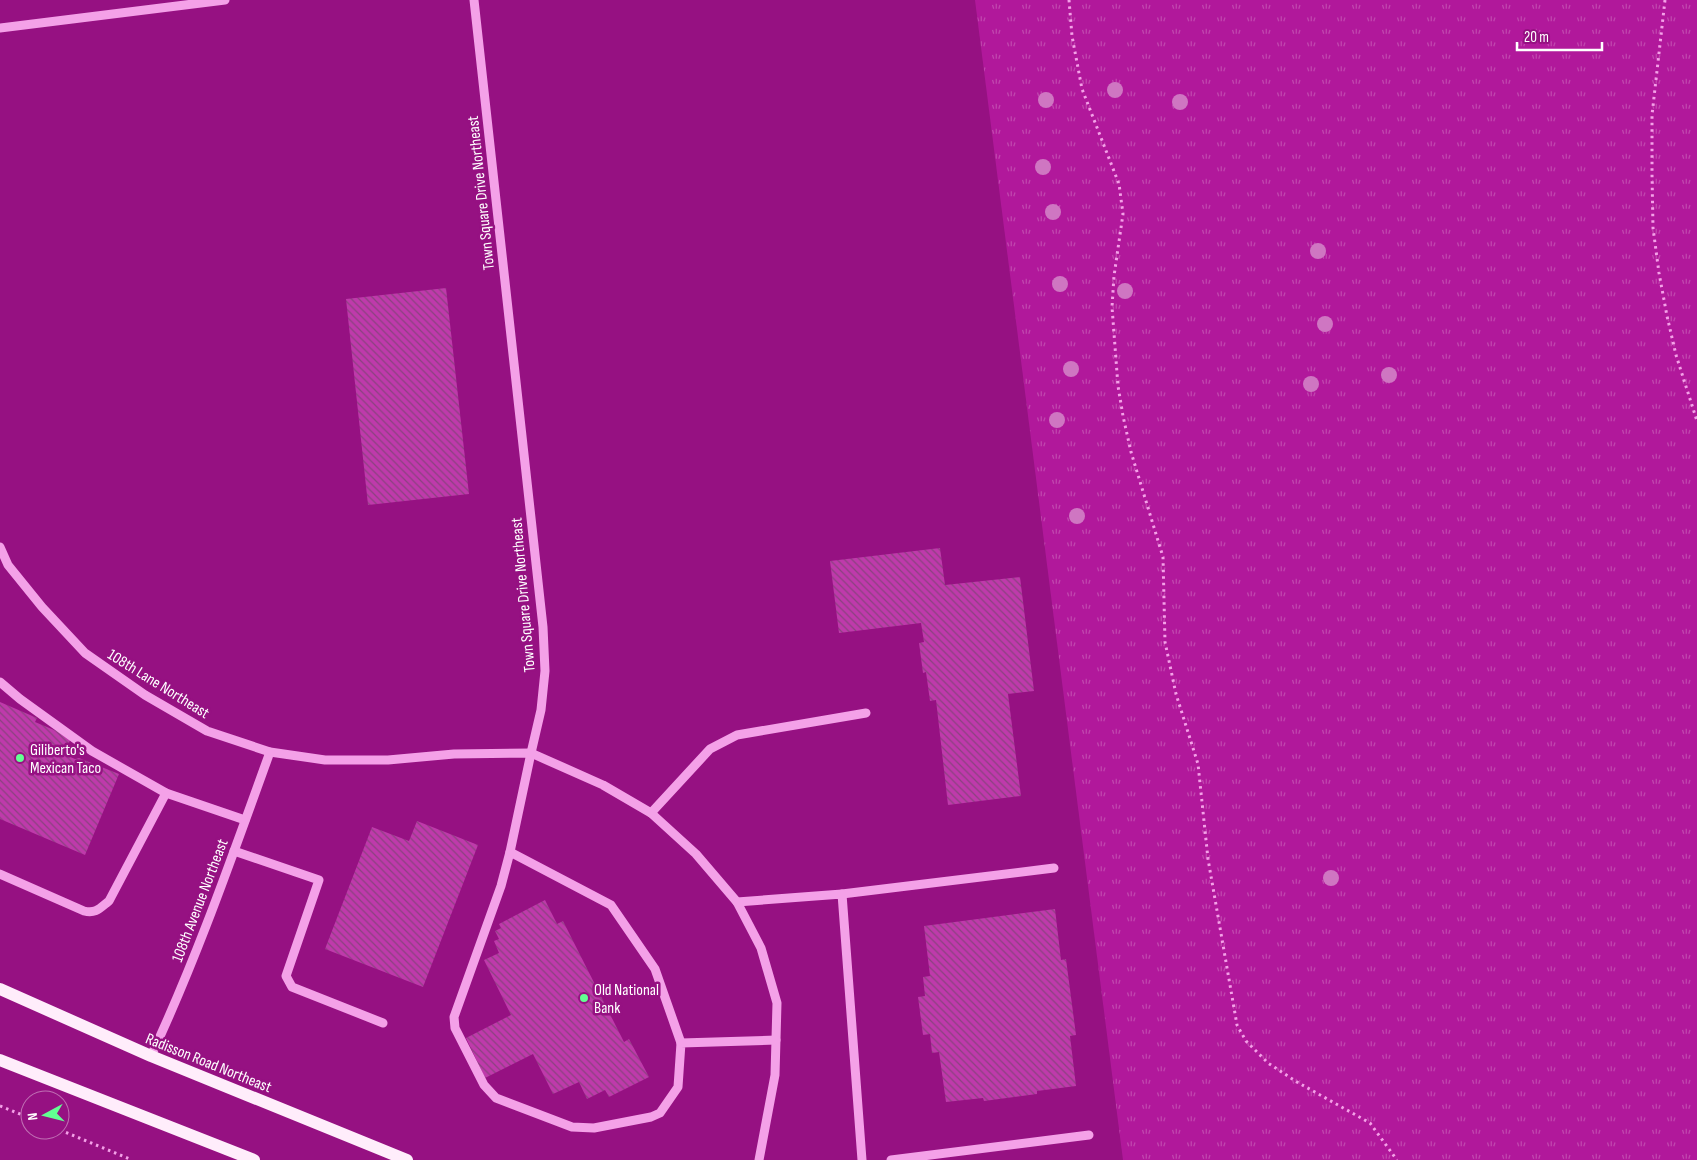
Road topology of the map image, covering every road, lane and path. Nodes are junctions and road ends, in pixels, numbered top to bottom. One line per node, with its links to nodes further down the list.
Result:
1 (226, 0): 5 (street)
2 (474, 0): 12 (street, Town Square Drive Northeast)
3 (1069, 0): 38 (path)
4 (1665, 0): 6 (path)
5 (0, 28)
6 (1697, 421)
7 (0, 547): 8 (street, 108th Lane Northeast)
8 (4, 568): 11 (street, 108th Lane Northeast)
9 (0, 682): 13 (street)
10 (866, 713): 14 (street)
11 (270, 752): 12 (street, 108th Lane Northeast); 15 (street, 108th Avenue Northeast)
12 (531, 753): 14 (street); 17 (street, Town Square Drive Northeast)
13 (166, 793): 15 (street); 19 (street)
14 (651, 813): 21 (street)
15 (245, 820): 16 (street, 108th Avenue Northeast)
16 (234, 851): 23 (street); 26 (street, 108th Avenue Northeast)
17 (510, 852): 25 (street); 25 (street, Town Square Drive Northeast)
18 (1054, 868): 20 (street)
19 (0, 874)
20 (842, 894): 21 (street); 36 (street)
21 (736, 902): 24 (street)
22 (0, 990): 26 (main road, Radisson Road Northeast)
23 (383, 1023)
24 (776, 1040): 25 (street); 35 (street)
25 (680, 1044)
26 (151, 1056): 34 (main road, Radisson Road Northeast)
27 (0, 1060): 33 (main road)
28 (0, 1106): 29 (path)
29 (20, 1114)
30 (70, 1134): 32 (path)
31 (1089, 1135): 37 (street)
32 (132, 1160)
33 (254, 1160)
34 (407, 1160)
35 (758, 1160)
36 (862, 1160)
37 (891, 1160)
38 (1397, 1160)

